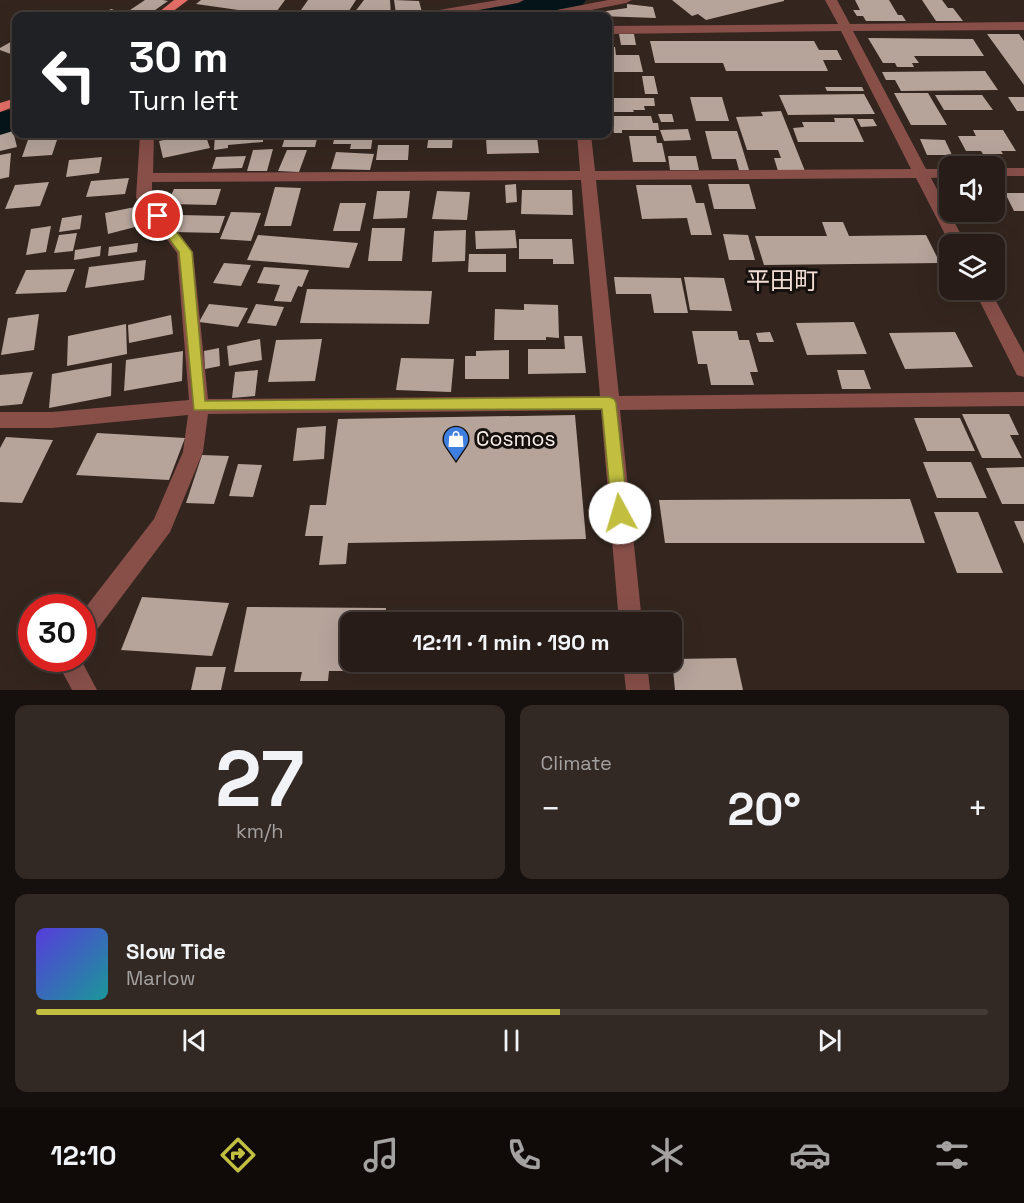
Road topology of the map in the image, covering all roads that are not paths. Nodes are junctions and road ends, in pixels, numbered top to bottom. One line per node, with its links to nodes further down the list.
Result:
1 (182, 0): 6 (main road)
2 (518, 0): 7 (street)
3 (626, 0): 5 (street)
4 (831, 0): 9 (street)
5 (571, 9)
6 (166, 12)
7 (450, 12)
8 (1024, 26): 9 (street)
9 (844, 27): 10 (street); 15 (street)
10 (612, 30)
11 (147, 138): 18 (street)
12 (584, 138): 17 (street)
13 (1005, 172): 14 (street)
14 (1024, 172)
15 (921, 173): 16 (street); 17 (street); 19 (street)
16 (939, 173)
17 (588, 175): 18 (street); 23 (street)
18 (146, 178): 24 (street)
19 (953, 234)
20 (987, 300): 21 (street)
21 (1024, 370)
22 (1024, 399): 23 (street)
23 (609, 403): 24 (street); 27 (street)
24 (199, 406): 25 (street); 26 (street)
25 (0, 420)
26 (96, 612)
27 (630, 612)
28 (75, 672): 30 (street)
29 (636, 672): 31 (street)
30 (85, 690)
31 (638, 690)

